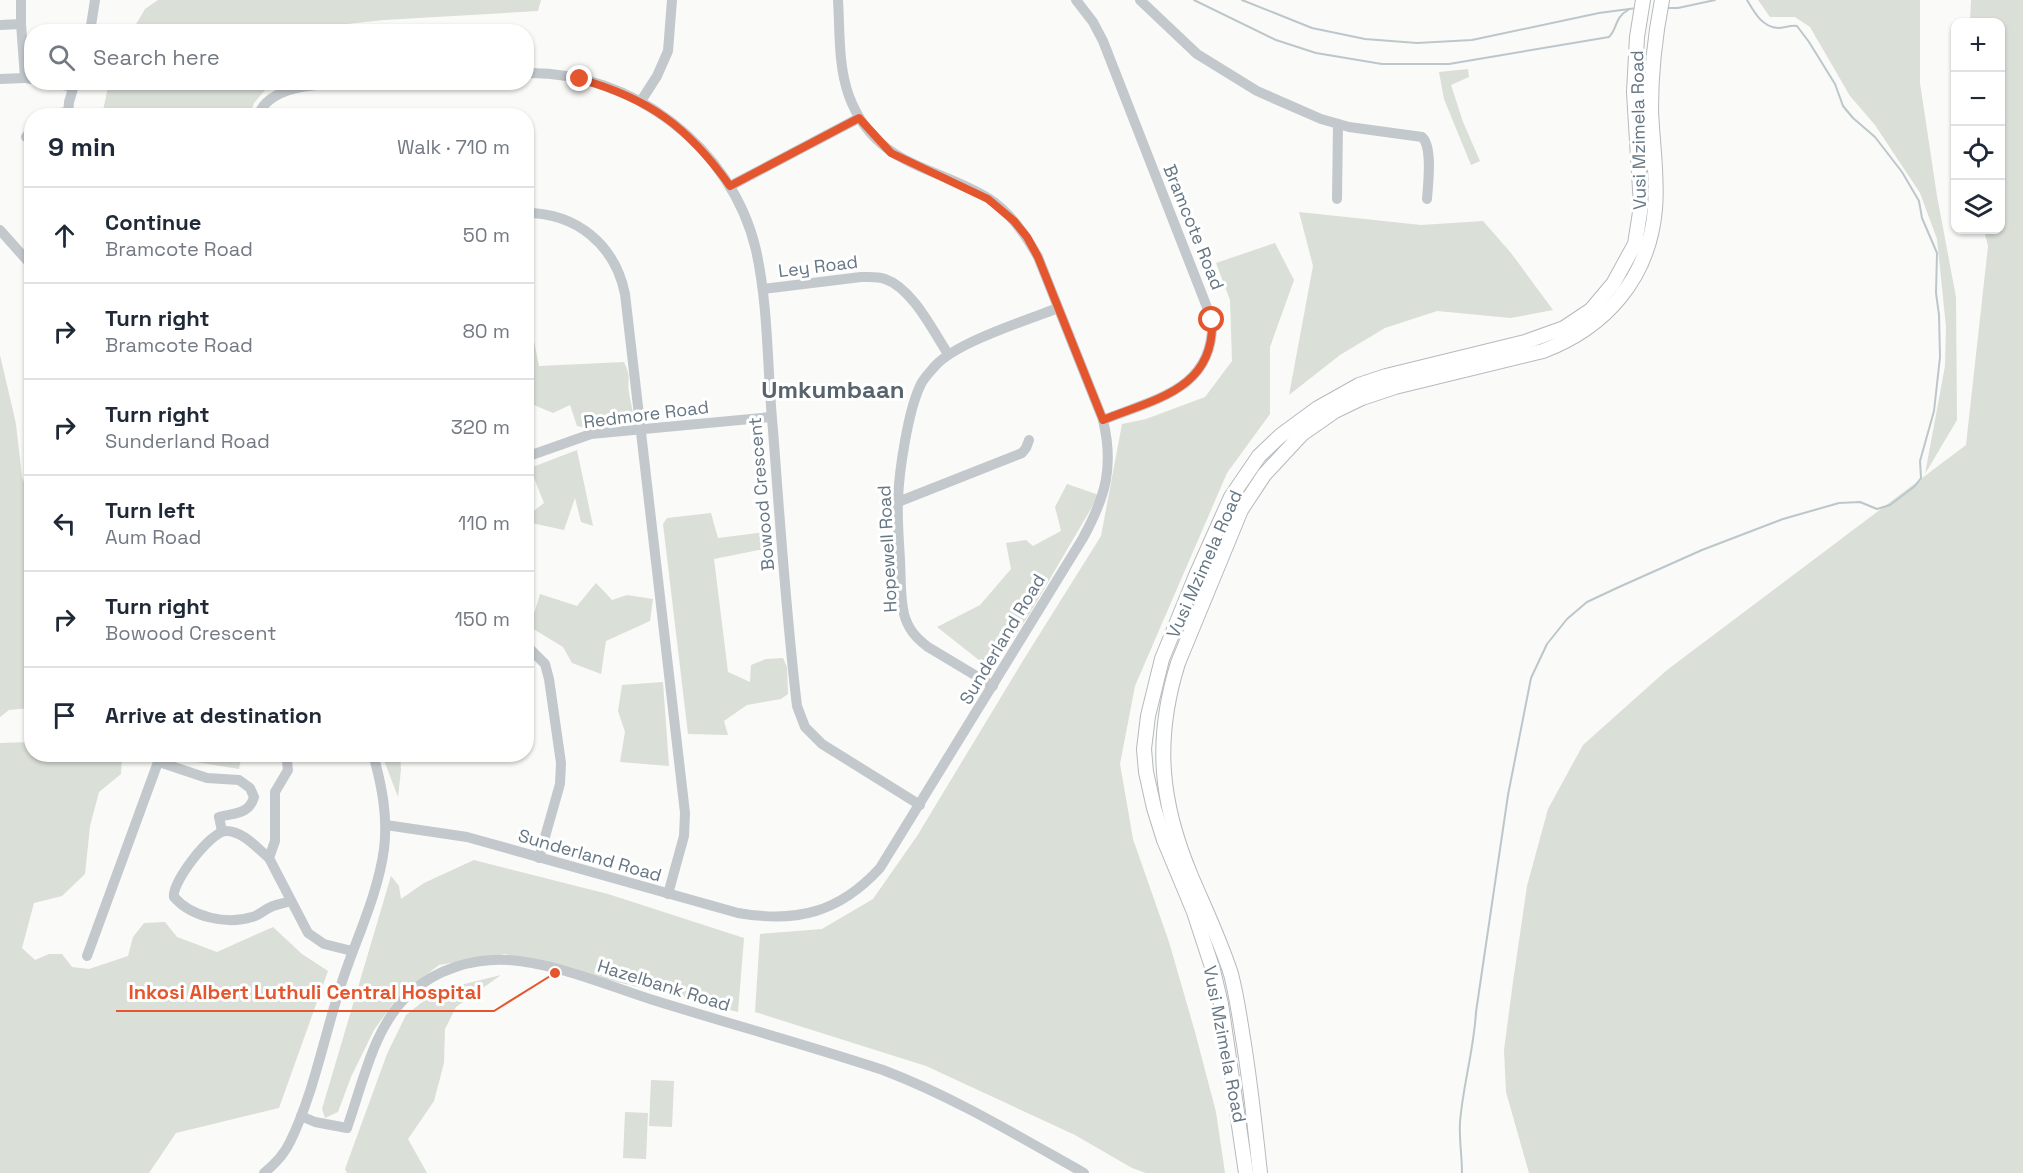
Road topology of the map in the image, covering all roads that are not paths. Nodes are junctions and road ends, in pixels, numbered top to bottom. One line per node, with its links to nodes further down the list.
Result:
1 (21, 0): 9 (street)
2 (95, 0): 10 (street)
3 (672, 0): 18 (street)
4 (838, 0): 21 (street, Sunderland Road)
5 (1076, 0): 33 (street, Bramcote Road)
6 (1140, 0): 22 (street)
7 (1643, 0): 56 (main road, Vusi Mzimela Road)
8 (1662, 0): 57 (main road, Vusi Mzimela Road)
9 (21, 24): 11 (street); 12 (street)
10 (91, 24)
11 (0, 25)
12 (24, 47)
13 (534, 73): 18 (street, Bowood Crescent)
14 (24, 78): 15 (street)
15 (0, 80)
16 (73, 90): 19 (street)
17 (286, 90): 20 (street)
18 (641, 101): 23 (street, Bowood Crescent)
19 (69, 108)
20 (262, 108)
21 (859, 118): 23 (street); 30 (street, Sunderland Road)
22 (1338, 124): 24 (street); 25 (street)
23 (730, 186): 29 (street, Bowood Crescent)
24 (1337, 199)
25 (1427, 199)
26 (534, 214): 34 (street)
27 (0, 230): 28 (street)
28 (24, 257)
29 (763, 290): 31 (street, Ley Road); 32 (street, Bowood Crescent)
30 (1058, 308): 31 (street, Hopewell Road); 33 (street, Sunderland Road)
31 (948, 354): 37 (street, Hopewell Road)
32 (771, 417): 34 (street, Redmore Road); 44 (street, Bowood Crescent)
33 (1103, 420): 39 (street, Sunderland Road)
34 (641, 430): 36 (street, Redmore Road); 49 (street)
35 (1029, 440): 37 (street)
36 (534, 454)
37 (898, 502): 39 (street, Hopewell Road)
38 (534, 653): 48 (street)
39 (993, 686): 44 (street, Sunderland Road)
40 (159, 762): 52 (street)
41 (169, 762): 46 (street)
42 (287, 762): 47 (street)
43 (375, 762): 45 (street)
44 (920, 805): 49 (street, Sunderland Road)
45 (386, 825): 48 (street, Sunderland Road); 51 (street)
46 (222, 831): 47 (street); 50 (street)
47 (269, 858): 50 (street)
48 (539, 858): 49 (street, Sunderland Road)
49 (668, 894)
50 (291, 901): 51 (street)
51 (352, 951): 53 (street)
52 (87, 956)
53 (302, 1116): 54 (street); 55 (street, Hazelbank Road)
54 (264, 1173)
55 (1084, 1173)
56 (1246, 1173)
57 (1260, 1173)

